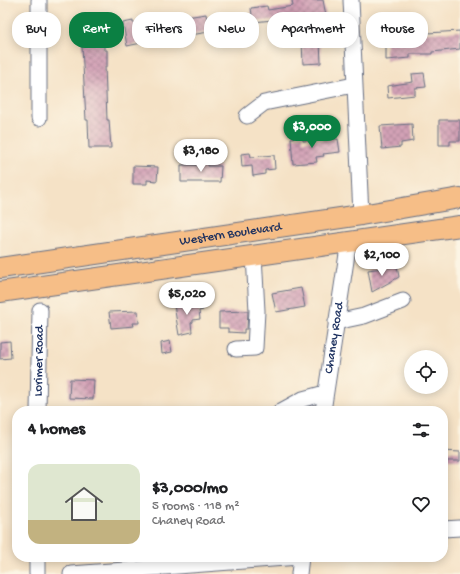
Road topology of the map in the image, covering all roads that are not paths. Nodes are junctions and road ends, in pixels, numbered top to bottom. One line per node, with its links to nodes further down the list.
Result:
1 (39, 0): 5 (street)
2 (351, 0): 3 (street)
3 (354, 85): 4 (street); 7 (street)
4 (247, 116)
5 (39, 118)
6 (460, 198): 7 (main road, Western Boulevard)
7 (361, 215): 11 (main road, Western Boulevard)
8 (460, 226): 9 (main road, Western Boulevard)
9 (349, 241): 10 (main road, Western Boulevard); 15 (street, Chaney Road)
10 (254, 255): 12 (main road, Western Boulevard); 16 (street)
11 (0, 268)
12 (0, 292)
13 (403, 301): 15 (street)
14 (40, 310): 18 (street, Lorimer Road)
15 (336, 322): 17 (street, Chaney Road)
16 (236, 349)
17 (326, 393): 19 (street); 20 (street, Chaney Road)
18 (38, 406)
19 (290, 406)
20 (324, 406)
21 (460, 528): 22 (street)
22 (448, 529)
23 (37, 562): 26 (street)
24 (233, 562): 27 (street)
25 (300, 562): 28 (street)
26 (36, 574)
27 (71, 574)
28 (299, 574)

